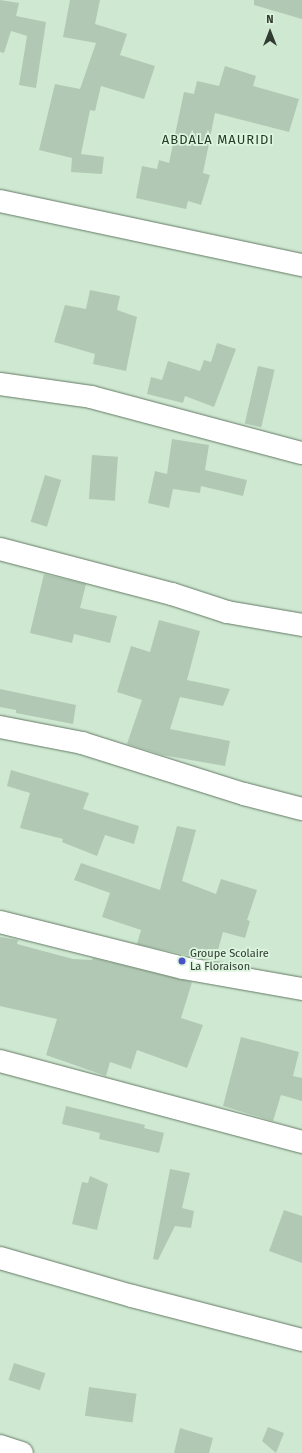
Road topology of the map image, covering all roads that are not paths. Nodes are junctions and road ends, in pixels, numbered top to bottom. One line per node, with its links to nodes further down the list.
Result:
1 (0, 201): 2 (street)
2 (302, 265)
3 (0, 384): 4 (street)
4 (302, 454)
5 (0, 549): 6 (street)
6 (302, 625)
7 (0, 727): 8 (street)
8 (302, 809)
9 (0, 922): 10 (street)
10 (302, 989)
11 (0, 1061): 12 (street)
12 (302, 1142)
13 (0, 1258): 14 (street)
14 (302, 1340)
15 (0, 1446): 16 (street)
16 (22, 1453)

